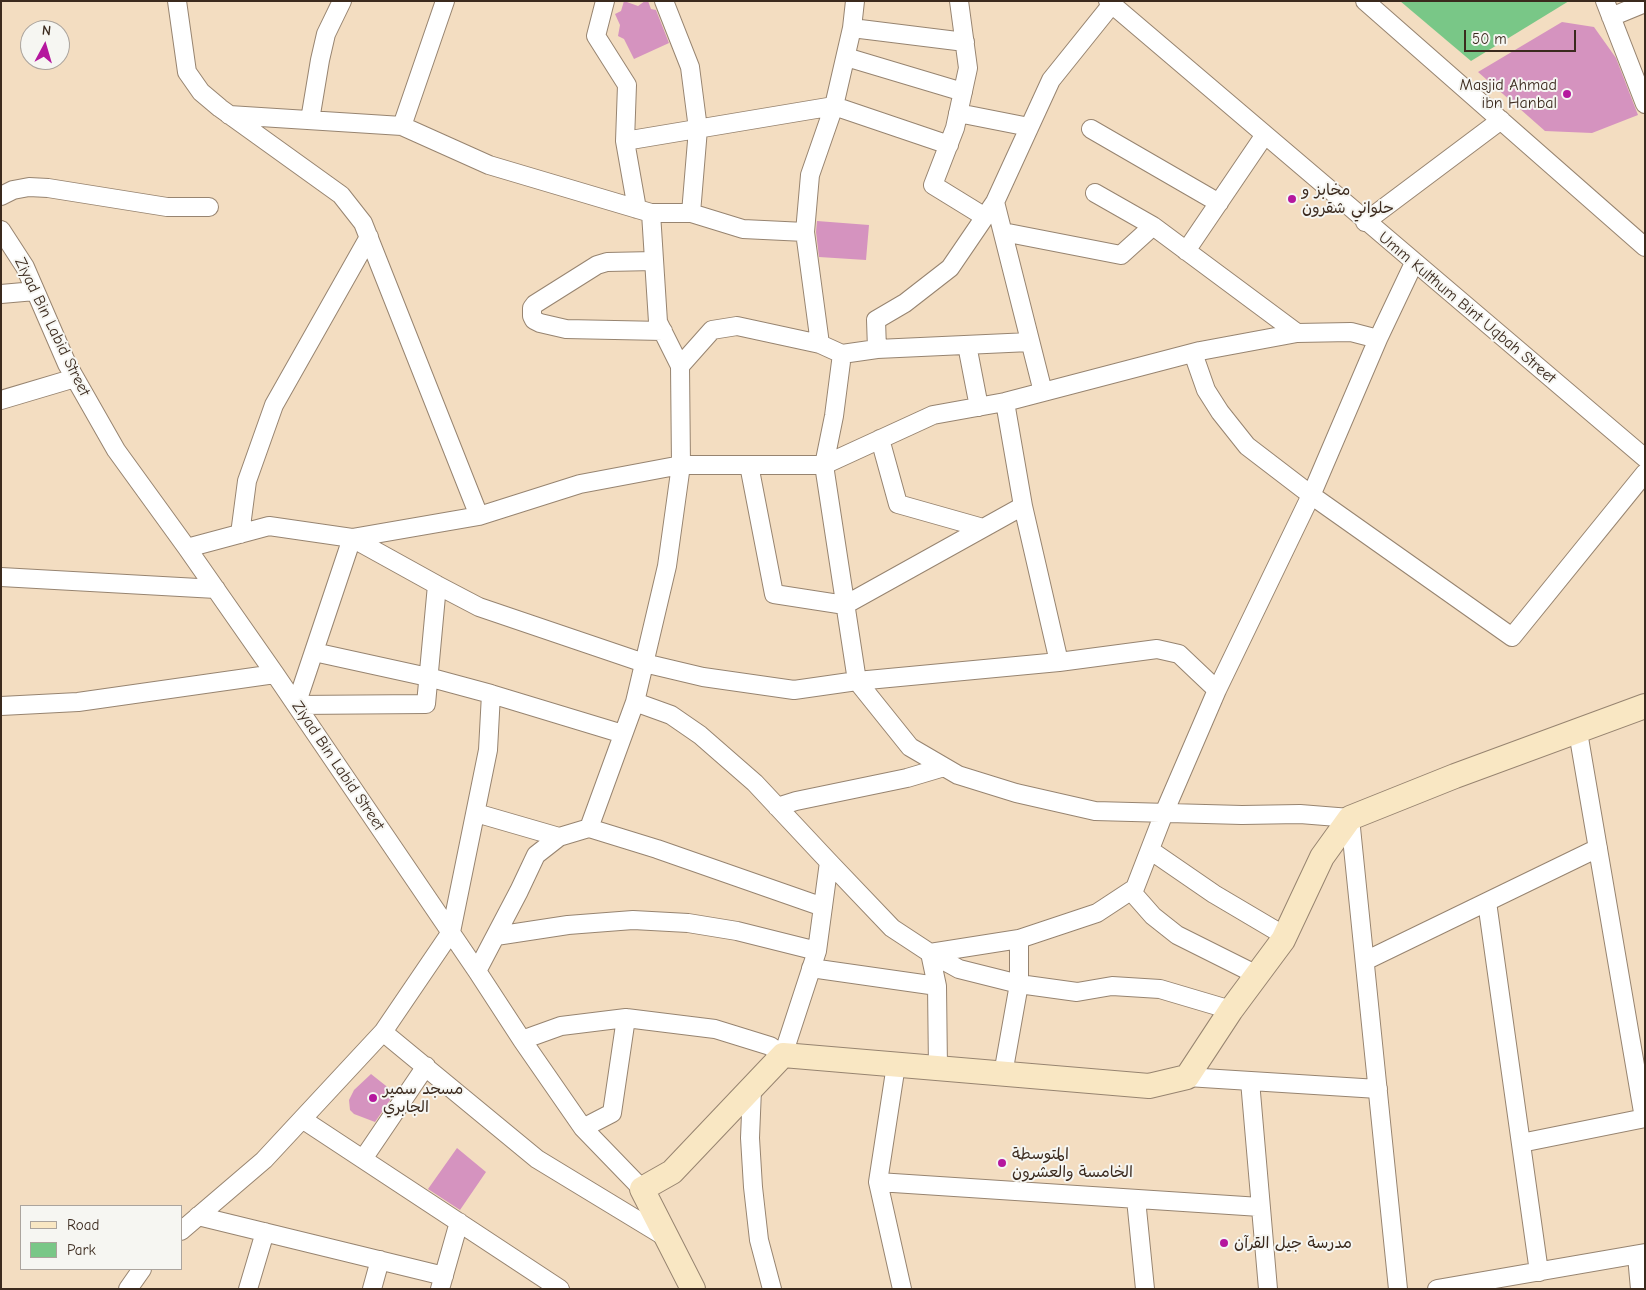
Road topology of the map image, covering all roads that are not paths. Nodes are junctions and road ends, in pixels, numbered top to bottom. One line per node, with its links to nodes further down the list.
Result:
1 (176, 1): 19 (street)
2 (342, 1): 20 (street)
3 (445, 1): 22 (street)
4 (606, 1): 27 (street)
5 (664, 1): 24 (street)
6 (855, 1): 12 (street)
7 (959, 1): 13 (street)
8 (1365, 1): 21 (street)
9 (1110, 3): 23 (street); 26 (street, Umm Kulthum Bint Uqbah Street)
10 (1645, 3): 11 (street)
11 (1608, 9): 16 (street)
12 (852, 28): 13 (street); 14 (street)
13 (965, 42): 15 (street)
14 (846, 57): 15 (street); 17 (street)
15 (963, 92): 18 (street)
16 (1645, 104)
17 (834, 106): 24 (street); 28 (street); 40 (street)
18 (958, 113): 23 (street); 28 (street)
19 (229, 115): 20 (street); 42 (street)
20 (310, 120): 22 (street)
21 (1500, 120): 37 (street); 43 (street)
22 (402, 126): 34 (street)
23 (1029, 126): 31 (street)
24 (698, 129): 27 (street); 35 (street)
25 (1091, 130): 32 (street)
26 (1264, 136): 32 (street); 37 (street, Umm Kulthum Bint Uqbah Street)
27 (625, 142): 34 (street)
28 (949, 145): 36 (street)
29 (1095, 193): 38 (street)
30 (1, 196): 33 (street)
31 (995, 202): 36 (street); 41 (street)
32 (1219, 203): 44 (street)
33 (209, 207)
34 (644, 211): 35 (street); 45 (street)
35 (691, 213): 40 (street)
36 (985, 217): 55 (street)
37 (1366, 222): 46 (street, Umm Kulthum Bint Uqbah Street)
38 (1153, 226): 41 (street); 44 (street)
39 (1, 230): 47 (street, Ziyad Bin Labid Street)
40 (805, 232): 53 (street)
41 (1003, 232): 52 (street)
42 (369, 237): 72 (street); 74 (street)
43 (1645, 247)
44 (1186, 251): 50 (street)
45 (654, 261): 49 (street); 49 (street)
46 (1414, 263): 51 (street); 65 (street, Umm Kulthum Bint Uqbah Street)
47 (36, 291): 48 (street); 59 (street, Ziyad Bin Labid Street)
48 (1, 294)
49 (663, 331): 58 (street)
50 (1297, 333): 51 (street); 56 (street)
51 (1378, 339): 70 (street)
52 (1030, 342): 54 (street); 60 (street)
53 (820, 344): 57 (street); 58 (street)
54 (967, 345): 55 (street); 63 (street)
55 (877, 349): 57 (street)
56 (1193, 353): 60 (street); 70 (street)
57 (842, 354): 68 (street)
58 (680, 366): 66 (street)
59 (75, 378): 61 (street); 76 (street, Ziyad Bin Labid Street)
60 (1043, 392): 62 (street)
61 (1, 400)
62 (1005, 402): 63 (street); 71 (street)
63 (979, 407): 64 (street)
64 (880, 439): 68 (street); 73 (street)
65 (1645, 458)
66 (681, 465): 67 (street); 72 (street); 83 (street)
67 (749, 465): 68 (street); 80 (street)
68 (824, 465): 80 (street)
69 (1645, 473): 70 (street)
70 (1311, 494): 87 (street)
71 (1023, 506): 73 (street); 82 (street)
72 (479, 516): 75 (street)
73 (983, 528): 80 (street)
74 (240, 534): 75 (street); 76 (street)
75 (352, 538): 78 (street); 81 (street)
76 (187, 548): 79 (street, Ziyad Bin Labid Street)
77 (1, 577): 79 (street)
78 (437, 585): 83 (street); 85 (street)
79 (216, 589): 84 (street, Ziyad Bin Labid Street)
80 (845, 605): 86 (street)
81 (314, 652): 85 (street); 90 (street)
82 (1059, 662): 86 (street); 87 (street)
83 (644, 663): 86 (street); 89 (street)
84 (275, 674): 90 (street, Ziyad Bin Labid Street); 91 (street)
85 (428, 677): 88 (street); 90 (street)
86 (857, 681): 95 (street)
87 (1217, 690): 98 (street)
88 (491, 694): 94 (street); 97 (street)
89 (634, 702): 94 (street); 96 (street)
90 (296, 705): 108 (street, Ziyad Bin Labid Street)
91 (1, 706)
92 (1645, 706): 93 (street)
93 (1578, 732): 99 (street); 102 (street)
94 (623, 734): 100 (street)
95 (944, 767): 96 (street); 98 (street)
96 (777, 806): 104 (street)
97 (476, 813): 101 (street); 108 (street)
98 (1164, 813): 99 (street); 103 (street)
99 (1350, 818): 110 (street); 114 (street)
100 (589, 828): 101 (street); 107 (street)
101 (559, 837): 109 (street)
102 (1598, 848): 106 (street); 133 (street)
103 (1150, 850): 105 (street); 110 (street)
104 (829, 862): 107 (street); 113 (street)
105 (1131, 891): 111 (street); 117 (street)
106 (1487, 902): 114 (street); 136 (street)
107 (823, 907): 112 (street)
108 (451, 932): 116 (street, Ziyad Bin Labid Street); 122 (street)
109 (496, 936): 112 (street); 116 (street)
110 (1285, 936): 117 (street)
111 (1019, 939): 113 (street); 118 (street)
112 (816, 951): 115 (street)
113 (930, 953): 118 (street); 119 (street)
114 (1365, 961): 132 (street)
115 (811, 968): 119 (street); 124 (street)
116 (477, 971): 123 (street, Ziyad Bin Labid Street)
117 (1257, 975): 120 (street)
118 (1019, 984): 120 (street); 128 (street)
119 (938, 986): 127 (street)
120 (1231, 1010): 129 (street)
121 (626, 1018): 123 (street); 124 (street); 135 (street)
122 (384, 1032): 126 (street); 134 (street)
123 (522, 1040): 135 (street, Ziyad Bin Labid Street)
124 (783, 1056): 125 (street); 131 (street)
125 (896, 1065): 127 (street); 138 (street)
126 (426, 1066): 137 (street); 146 (street)
127 (938, 1069): 128 (street)
128 (1003, 1074): 129 (street)
129 (1187, 1077): 130 (street)
130 (1250, 1081): 132 (street); 141 (street)
131 (752, 1089): 139 (street); 157 (street)
132 (1378, 1089): 161 (street)
133 (1645, 1118): 136 (street)
134 (302, 1119): 137 (street); 142 (street)
135 (583, 1128): 139 (street, Ziyad Bin Labid Street)
136 (1521, 1143): 150 (street)
137 (363, 1159): 143 (street)
138 (878, 1182): 140 (street); 158 (street)
139 (642, 1189): 146 (street, Ziyad Bin Labid Street)
140 (1136, 1199): 141 (street); 159 (street)
141 (1260, 1207): 160 (street)
142 (198, 1216): 144 (street); 145 (street)
143 (459, 1222): 151 (street); 155 (street)
144 (182, 1230)
145 (265, 1232): 148 (street); 153 (street)
146 (668, 1239): 156 (street, Ziyad Bin Labid Street)
147 (1641, 1255): 150 (street); 163 (street)
148 (380, 1260): 151 (street); 154 (street)
149 (141, 1270): 152 (street)
150 (1539, 1272): 162 (street)
151 (442, 1282)
152 (128, 1289)
153 (248, 1289)
154 (372, 1289)
155 (560, 1289)
156 (693, 1289)
157 (772, 1289)
158 (902, 1289)
159 (1145, 1289)
160 (1268, 1289)
161 (1398, 1289)
162 (1436, 1289)
163 (1640, 1289)

